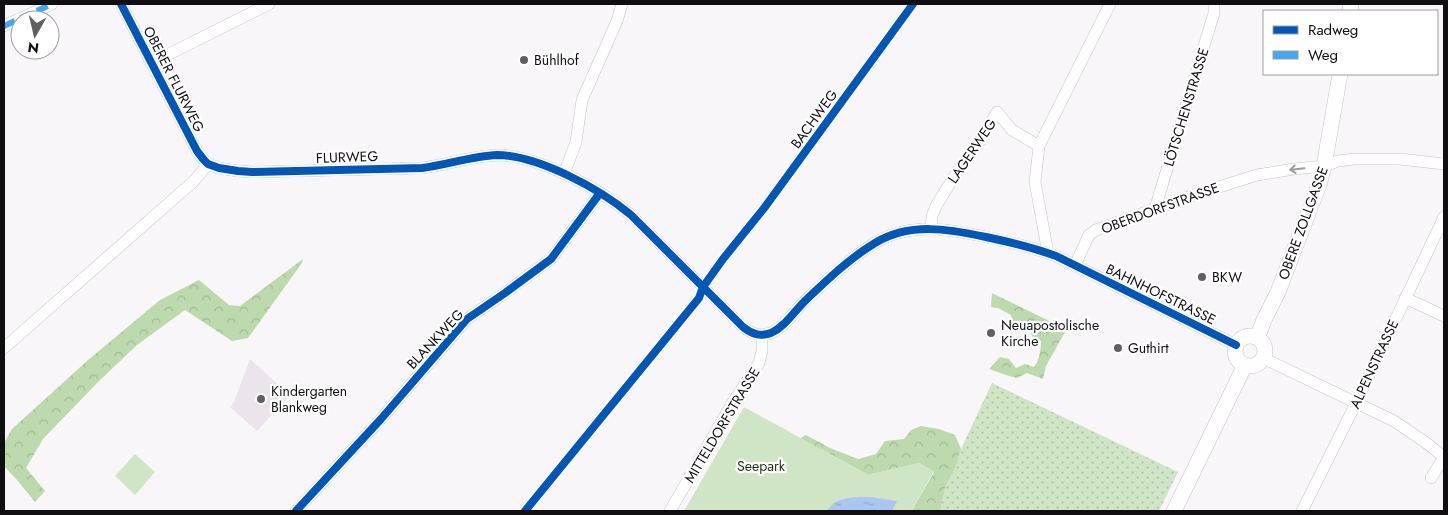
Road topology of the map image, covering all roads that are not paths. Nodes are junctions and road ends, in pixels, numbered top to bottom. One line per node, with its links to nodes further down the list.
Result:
1 (52, 4): 7 (street)
2 (121, 4): 8 (street, OBERER FLURWEG)
3 (269, 4): 8 (street, OBERER FLURWEG)
4 (622, 4): 14 (street)
5 (1110, 4): 10 (street)
6 (1214, 4): 16 (street, LÖTSCHENSTRASSE)
7 (4, 26)
8 (151, 63): 11 (street, OBERER FLURWEG)
9 (1340, 75): 13 (street, OBERE ZOLLGASSE)
10 (1039, 146): 18 (street, LAGERWEG); 20 (street)
11 (208, 164): 14 (street, FLURWEG); 27 (street)
12 (1444, 164): 13 (street, OBERDORFSTRASSE)
13 (1324, 166): 16 (street, OBERDORFSTRASSE, one-way to 16); 25 (street, OBERE ZOLLGASSE)
14 (564, 174): 15 (street, FLURWEG)
15 (600, 193): 24 (street); 33 (street, BLANKWEG)
16 (1156, 209): 21 (street, OBERDORFSTRASSE)
17 (1444, 217): 19 (street, ALPENSTRASSE)
18 (931, 229): 20 (street); 24 (street)
19 (1441, 231): 22 (street, ALPENSTRASSE)
20 (1048, 253): 21 (street)
21 (1075, 265): 26 (street, BAHNHOFSTRASSE)
22 (1405, 298): 23 (street); 30 (street, ALPENSTRASSE)
23 (1444, 316)
24 (762, 335): 34 (street, MITTELDORFSTRASSE)
25 (1257, 338): 26 (street); 28 (street)
26 (1236, 345): 29 (street)
27 (4, 348)
28 (1263, 358): 29 (street); 30 (street)
29 (1246, 366): 35 (street)
30 (1356, 403): 31 (street); 36 (street, ALPENSTRASSE)
31 (1444, 457): 32 (street)
32 (1431, 478)
33 (296, 511)
34 (670, 511)
35 (1174, 511)
36 (1302, 511)

